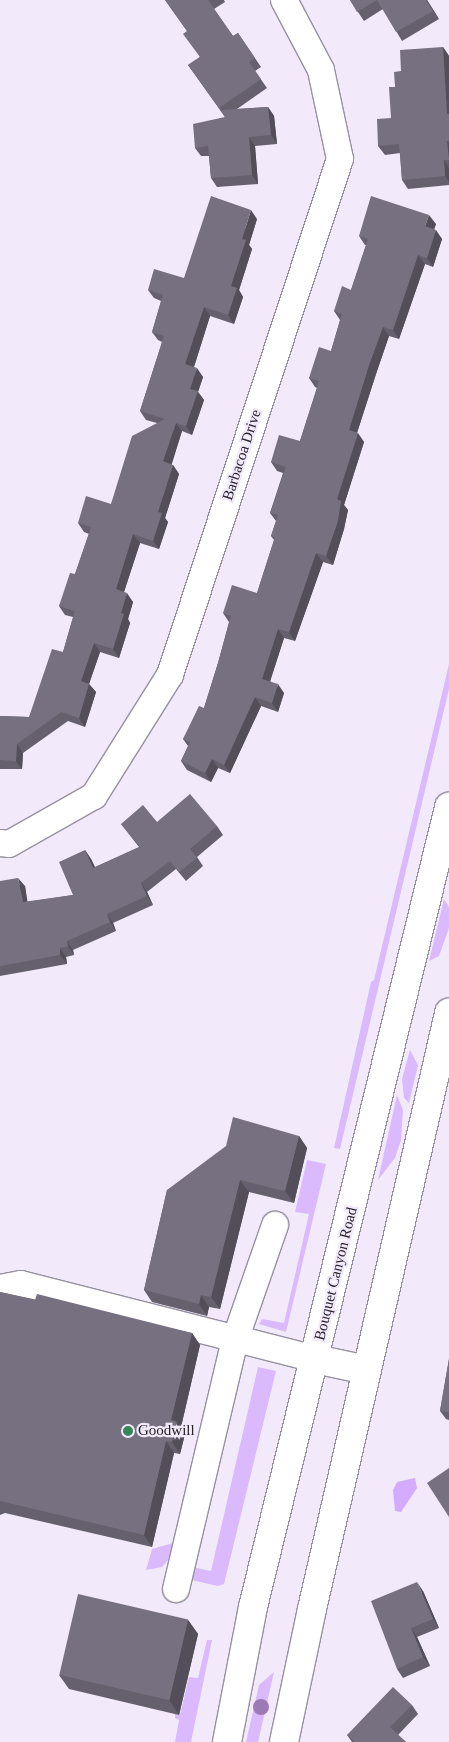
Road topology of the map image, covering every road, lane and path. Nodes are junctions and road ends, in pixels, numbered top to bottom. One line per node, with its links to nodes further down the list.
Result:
1 (284, 0): 3 (street, Barbacoa Drive)
2 (449, 807): 8 (main road, Bouquet Canyon Road)
3 (0, 844)
4 (449, 1013): 9 (main road)
5 (275, 1225): 7 (street)
6 (0, 1288): 7 (street)
7 (235, 1340): 8 (street); 10 (street)
8 (315, 1359): 9 (main road); 11 (main road, Bouquet Canyon Road)
9 (367, 1370): 12 (main road)
10 (176, 1589)
11 (227, 1742)
12 (284, 1742)

